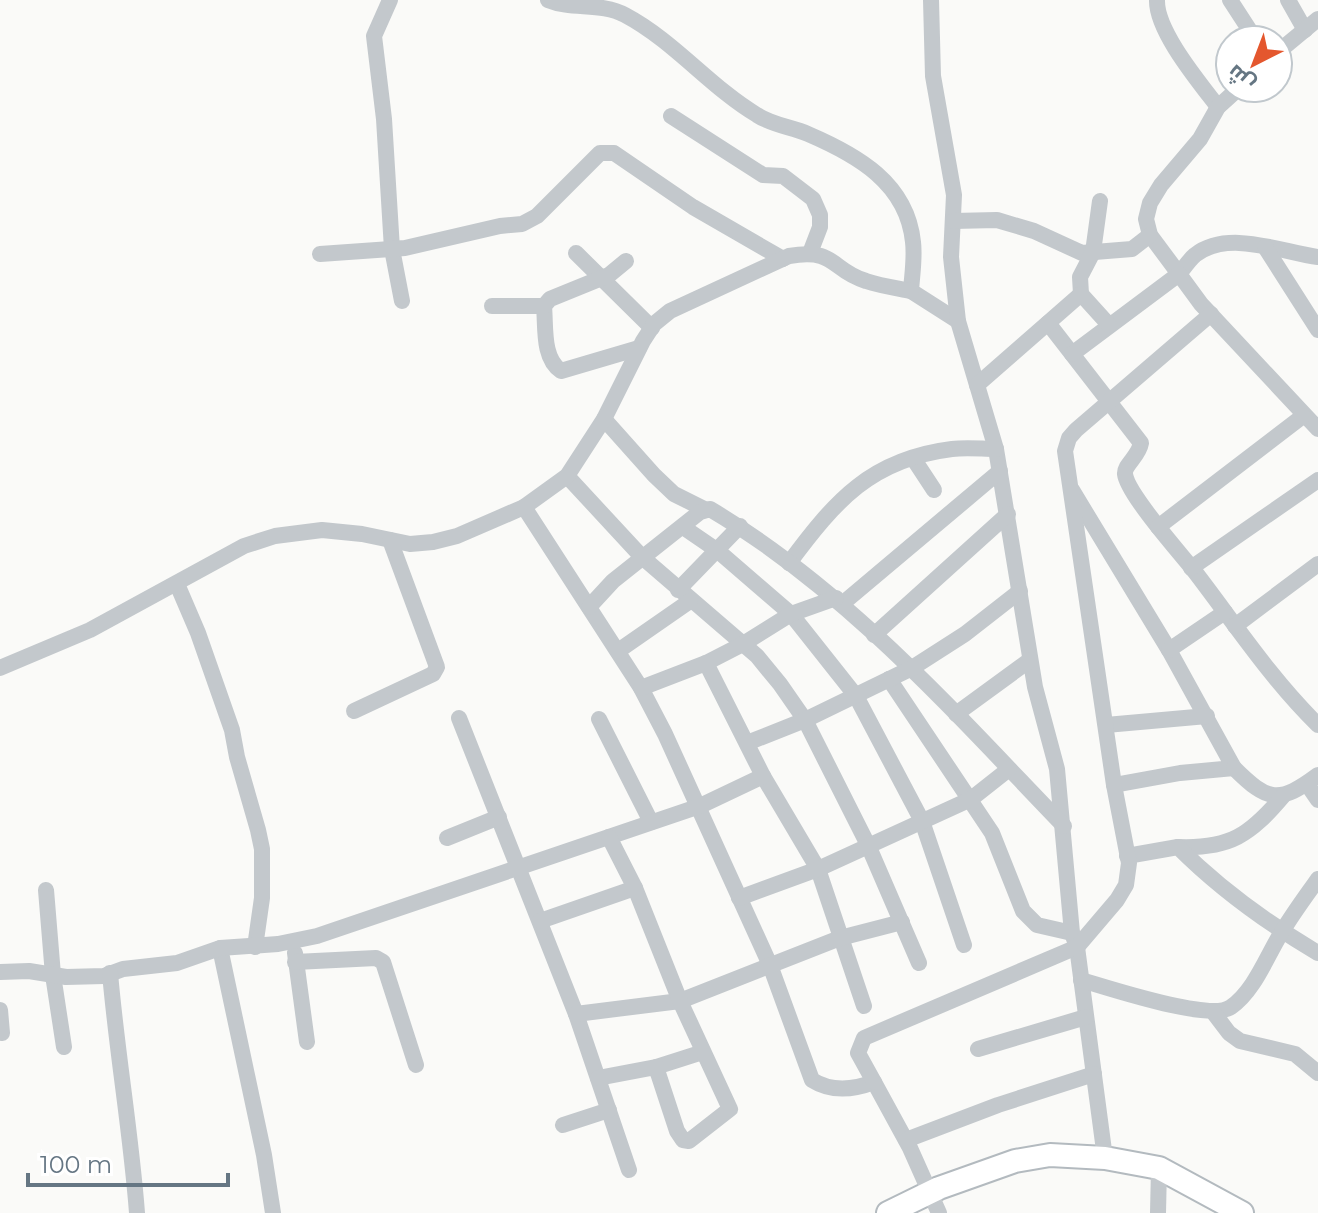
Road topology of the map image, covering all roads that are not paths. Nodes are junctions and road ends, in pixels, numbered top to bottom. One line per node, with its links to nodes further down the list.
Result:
1 (390, 0): 17 (street)
2 (548, 0): 27 (street)
3 (931, 0): 14 (street)
4 (1157, 0): 11 (street)
5 (1230, 0): 7 (street)
6 (1288, 0): 8 (street)
7 (1246, 24)
8 (1312, 25): 9 (street)
9 (1294, 39)
10 (1221, 104): 11 (street)
11 (1218, 107): 15 (street)
12 (671, 116): 20 (street)
13 (1100, 201): 18 (street)
14 (953, 221): 18 (street); 33 (street)
15 (1150, 235): 18 (street); 25 (street)
16 (1265, 247): 22 (street); 25 (street); 37 (street)
17 (392, 249): 21 (street); 23 (street); 29 (street)
18 (1093, 252): 28 (street)
19 (576, 253): 26 (street)
20 (810, 253): 23 (street); 27 (street)
21 (320, 254)
22 (1318, 256)
23 (783, 259): 36 (street)
24 (626, 261): 26 (street)
25 (1179, 274): 32 (street); 35 (street)
26 (602, 278): 31 (street); 36 (street)
27 (911, 291): 33 (street)
28 (1081, 294): 34 (street); 35 (street)
29 (402, 301)
30 (492, 306): 31 (street)
31 (544, 306): 38 (street)
32 (1211, 314): 41 (street); 42 (street)
33 (958, 321): 40 (street)
34 (1048, 323): 39 (street); 40 (street)
35 (1109, 325): 39 (street)
36 (652, 328): 38 (street)
37 (1318, 330)
38 (639, 348): 43 (street)
39 (1072, 354): 41 (street)
40 (977, 385): 45 (street)
41 (1109, 402): 50 (street); 57 (street)
42 (1303, 416): 44 (street); 57 (street)
43 (604, 419): 48 (street); 53 (street)
44 (1318, 429)
45 (996, 449): 46 (street); 47 (street)
46 (913, 458): 51 (street); 61 (street)
47 (1000, 471): 54 (street); 67 (street)
48 (567, 476): 52 (street); 60 (street)
49 (1318, 480): 63 (street)
50 (1069, 486): 73 (street); 88 (street)
51 (934, 490)
52 (524, 507): 58 (street); 68 (street)
53 (704, 509): 55 (street); 56 (street)
54 (1008, 514): 65 (street); 71 (street)
55 (740, 526): 59 (street); 61 (street)
56 (683, 527): 59 (street); 60 (street)
57 (1158, 527): 63 (street)
58 (390, 540): 64 (street); 82 (street)
59 (718, 551): 66 (street); 69 (street)
60 (642, 557): 66 (street); 68 (street)
61 (789, 563): 67 (street)
62 (1318, 564): 70 (street)
63 (1191, 568): 70 (street)
64 (177, 584): 77 (street); 122 (street)
65 (1020, 591): 75 (street); 78 (street)
66 (684, 596): 72 (street); 74 (street)
67 (839, 601): 69 (street); 71 (street)
68 (589, 607): 74 (street)
69 (791, 614): 72 (street); 81 (street)
70 (1230, 619): 73 (street); 89 (street)
71 (874, 635): 78 (street)
72 (743, 644): 76 (street); 87 (street)
73 (1169, 650): 84 (street)
74 (618, 651): 80 (street)
75 (1030, 660): 83 (street); 103 (street)
76 (706, 663): 80 (street); 90 (street)
77 (0, 668)
78 (912, 668): 79 (street); 83 (street)
79 (889, 679): 81 (street); 97 (street)
80 (641, 688): 99 (street)
81 (856, 696): 87 (street); 101 (street)
82 (354, 711)
83 (956, 714): 92 (street)
84 (1207, 716): 88 (street); 91 (street)
85 (459, 718): 100 (street)
86 (599, 719): 102 (street)
87 (805, 720): 90 (street); 106 (street)
88 (1106, 725): 95 (street)
89 (1318, 725)
90 (747, 743): 93 (street)
91 (1234, 768): 95 (street); 96 (street)
92 (1009, 769): 97 (street); 103 (street)
93 (763, 776): 99 (street); 110 (street)
94 (1312, 780): 96 (street); 98 (street)
95 (1114, 785): 108 (street)
96 (1283, 796): 107 (street)
97 (971, 799): 101 (street); 119 (street)
98 (1318, 800)
99 (700, 806): 102 (street); 114 (street)
100 (499, 817): 105 (street); 109 (street)
101 (922, 821): 106 (street); 121 (street)
102 (651, 822): 104 (street)
103 (1064, 826): 119 (street)
104 (609, 837): 109 (street); 112 (street)
105 (447, 838)
106 (868, 845): 110 (street); 116 (street)
107 (1178, 847): 108 (street); 117 (street)
108 (1127, 856): 119 (street)
109 (520, 868): 115 (street); 120 (street)
110 (818, 869): 114 (street); 118 (street)
111 (1318, 879): 117 (street)
112 (635, 888): 115 (street); 132 (street)
113 (46, 890): 130 (street)
114 (739, 898): 127 (street)
115 (540, 921): 136 (street)
116 (902, 922): 118 (street); 126 (street)
117 (1282, 932): 124 (street); 135 (street)
118 (840, 938): 127 (street); 133 (street)
119 (1074, 940): 131 (street); 148 (street)
120 (293, 941): 122 (street); 125 (street)
121 (964, 945)
122 (255, 947): 123 (street)
123 (220, 948): 129 (street); 157 (street)
124 (1318, 953)
125 (295, 962): 139 (street); 143 (street)
126 (919, 963)
127 (770, 965): 132 (street); 148 (street)
128 (0, 972): 130 (street)
129 (110, 973): 130 (street); 156 (street)
130 (53, 975): 140 (street)
131 (1081, 980): 135 (street); 137 (street)
132 (680, 1001): 136 (street); 142 (street)
133 (864, 1006)
134 (0, 1010): 138 (street)
135 (1213, 1012): 145 (street)
136 (576, 1014): 147 (street)
137 (1086, 1017): 141 (street); 146 (street)
138 (2, 1033)
139 (307, 1042)
140 (64, 1047)
141 (978, 1049)
142 (703, 1052): 144 (street); 144 (street)
143 (416, 1065)
144 (656, 1067): 147 (street)
145 (1318, 1073)
146 (1094, 1074): 151 (street); 152 (street)
147 (598, 1078): 149 (street)
148 (874, 1082): 151 (street)
149 (609, 1110): 150 (street); 154 (street)
150 (563, 1125)
151 (906, 1140): 155 (street)
152 (1105, 1158): 153 (main road); 155 (main road)
153 (1159, 1168): 159 (street); 160 (main road)
154 (629, 1170)
155 (934, 1203): 158 (main road)
156 (137, 1213)
157 (273, 1213)
158 (888, 1213)
159 (1158, 1213)
160 (1242, 1213)

